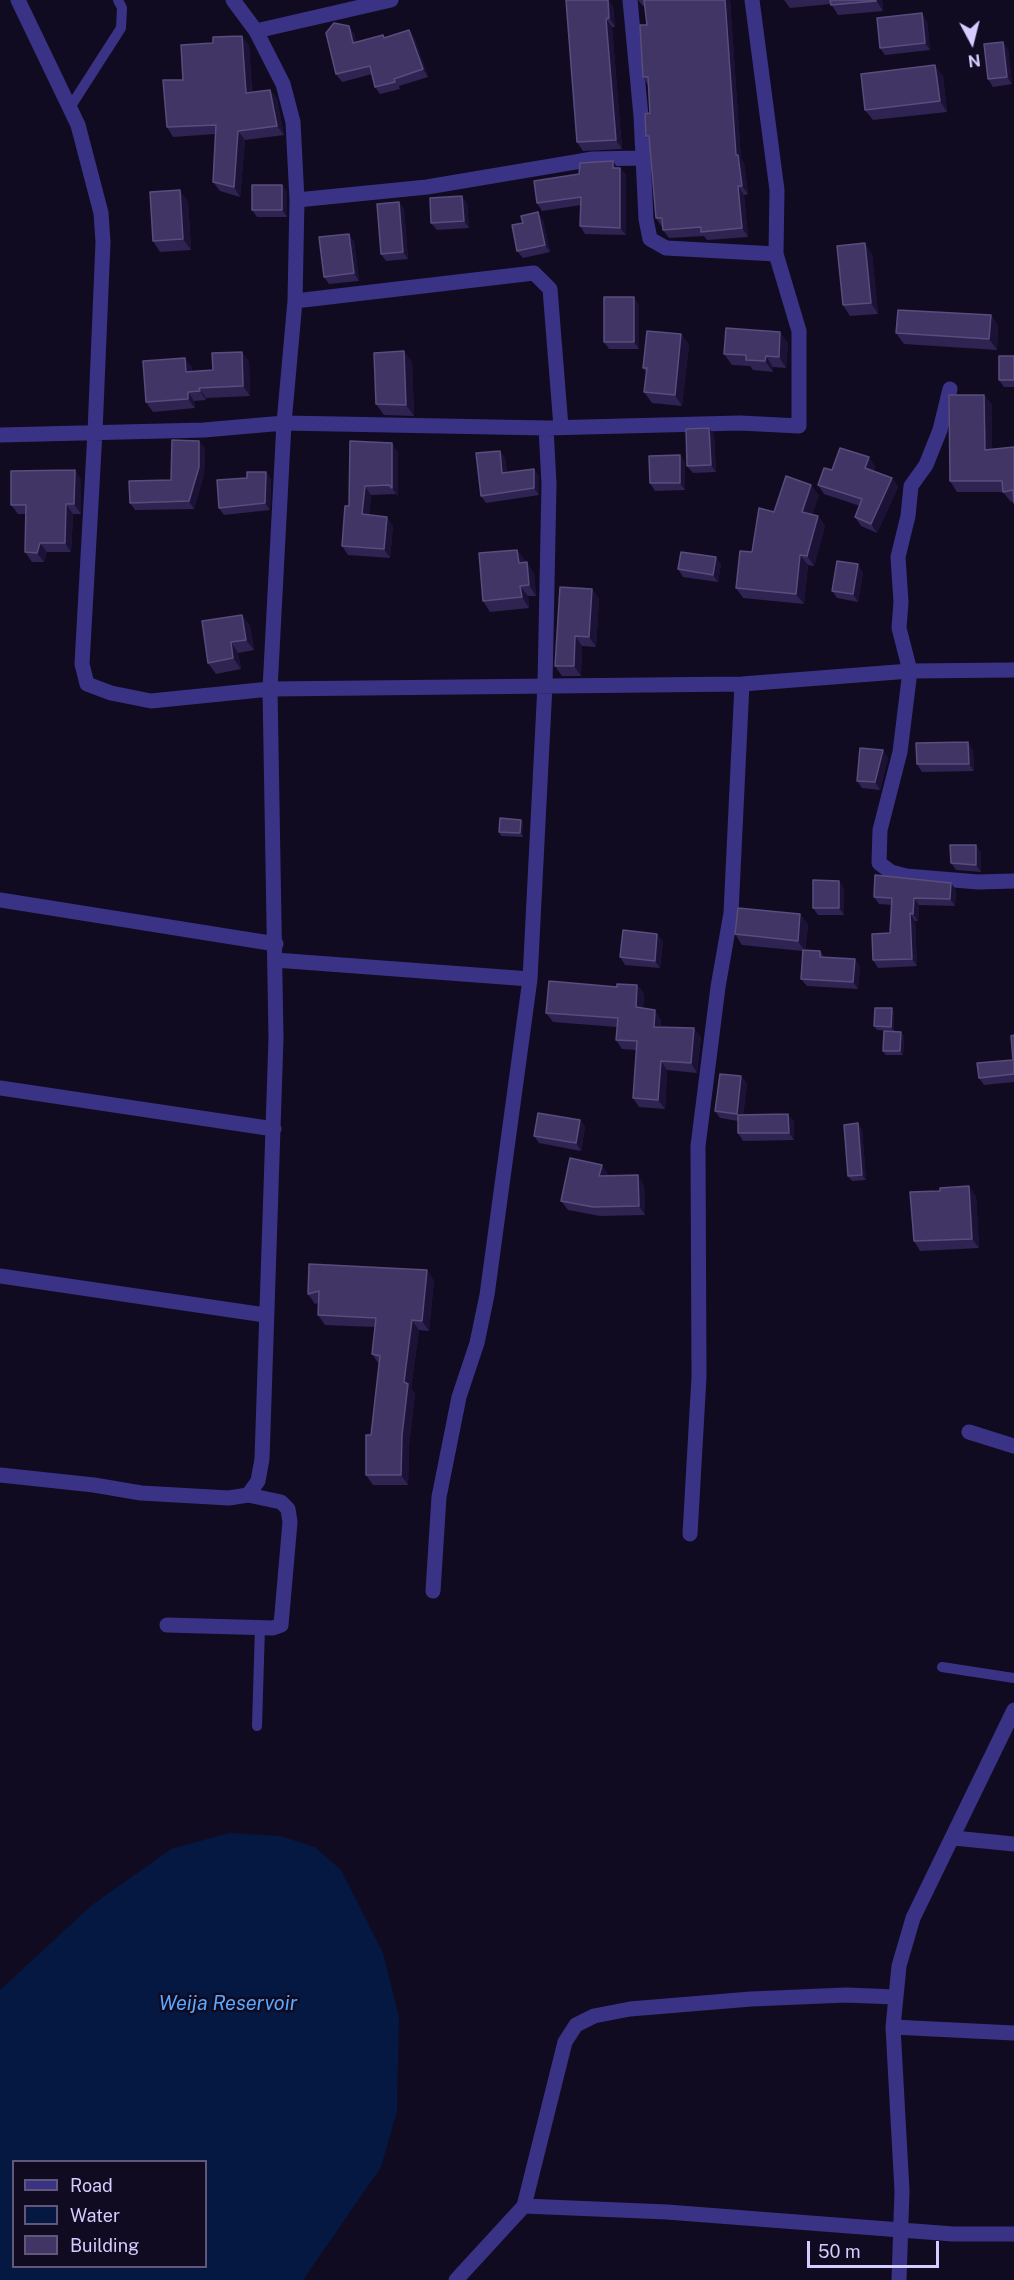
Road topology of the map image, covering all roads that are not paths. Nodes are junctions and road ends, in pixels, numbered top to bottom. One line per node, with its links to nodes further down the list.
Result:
1 (18, 0): 8 (street)
2 (118, 0): 8 (lane)
3 (233, 0): 7 (street)
4 (391, 0): 7 (street)
5 (630, 0): 9 (street)
6 (752, 0): 11 (street)
7 (256, 31): 10 (street)
8 (69, 109): 16 (street)
9 (641, 158): 10 (street); 11 (street)
10 (297, 200): 12 (street)
11 (776, 254): 15 (street)
12 (295, 301): 14 (street); 15 (street)
13 (950, 389): 19 (street)
14 (284, 423): 15 (street); 16 (street); 22 (street)
15 (553, 428): 21 (street)
16 (95, 432): 17 (street); 22 (street)
17 (0, 435)
18 (1014, 670): 19 (street)
19 (910, 671): 20 (street); 23 (street)
20 (742, 684): 21 (street); 36 (street)
21 (545, 685): 22 (street); 27 (street)
22 (270, 689): 25 (street)
23 (1014, 880)
24 (0, 900): 25 (street)
25 (276, 944): 26 (street)
26 (275, 960): 27 (street); 29 (street)
27 (530, 979): 37 (street)
28 (0, 1088): 29 (street)
29 (274, 1129): 31 (street)
30 (0, 1276): 31 (street)
31 (265, 1315): 35 (street)
32 (969, 1432): 33 (street)
33 (1014, 1446)
34 (0, 1475): 35 (street)
35 (248, 1495): 39 (street)
36 (690, 1534)
37 (433, 1591)
38 (167, 1625): 39 (street)
39 (260, 1627): 43 (lane)
40 (942, 1667): 41 (lane)
41 (1014, 1677)
42 (1014, 1710): 44 (street)
43 (256, 1726)
44 (954, 1838): 45 (street); 46 (street)
45 (1014, 1844)
46 (895, 1997): 47 (street); 49 (street)
47 (893, 2027): 48 (street); 50 (street)
48 (1014, 2033)
49 (524, 2206): 50 (street); 52 (street)
50 (900, 2231): 51 (street); 53 (street)
51 (1014, 2234)
52 (456, 2280)
53 (899, 2280)

